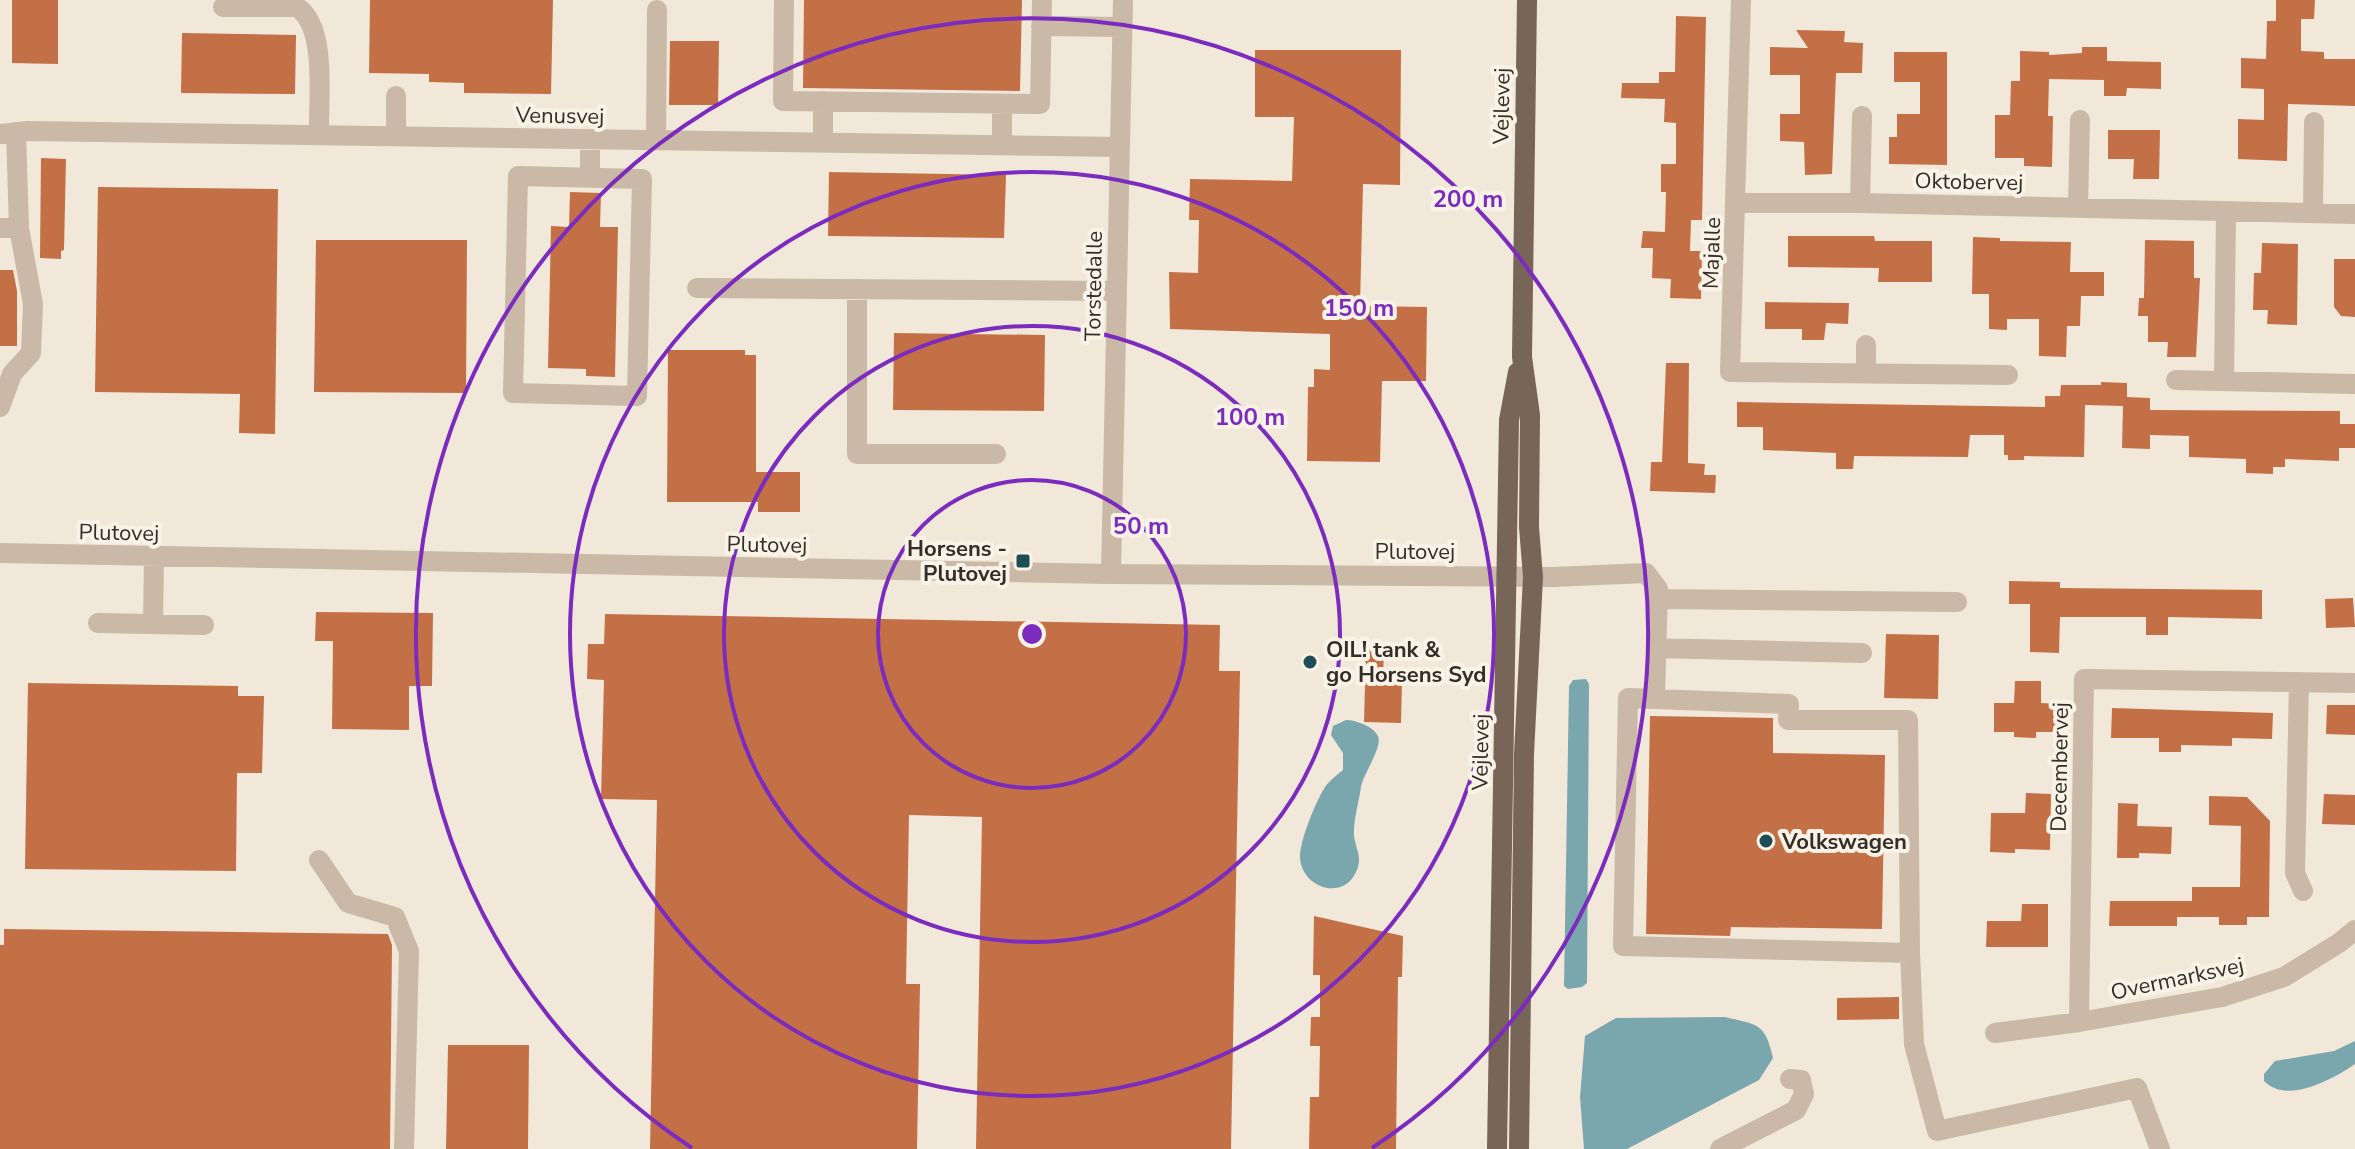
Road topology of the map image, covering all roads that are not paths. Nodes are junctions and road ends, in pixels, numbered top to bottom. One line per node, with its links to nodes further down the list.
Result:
1 (784, 0): 11 (street)
2 (1042, 0): 8 (street)
3 (1123, 0): 9 (street, Torstedalle)
4 (1527, 0): 36 (main road, Vejlevej)
5 (1741, 0): 25 (street, Majalle)
6 (223, 7): 17 (street)
7 (657, 10): 20 (street)
8 (1041, 26): 9 (street); 12 (street)
9 (1123, 27): 23 (street, Torstedalle)
10 (396, 96): 18 (street)
11 (823, 101): 12 (street); 21 (street)
12 (1002, 104): 22 (street)
13 (1862, 116): 26 (street)
14 (2080, 120): 27 (street)
15 (2314, 122): 29 (street)
16 (8, 133): 17 (street, Venusvej); 31 (street)
17 (319, 135): 18 (street, Venusvej)
18 (396, 136): 19 (street, Venusvej)
19 (590, 139): 20 (street, Venusvej); 24 (street)
20 (656, 140): 21 (street, Venusvej)
21 (823, 143): 22 (street, Venusvej)
22 (1002, 145): 23 (street, Venusvej)
23 (1120, 147): 34 (street, Torstedalle)
24 (590, 178): 24 (street)
25 (1737, 203): 26 (street, Oktobervej); 37 (street, Majalle)
26 (1860, 203): 27 (street, Oktobervej)
27 (2078, 207): 28 (street, Oktobervej)
28 (2226, 213): 29 (street, Oktobervej); 40 (street)
29 (2313, 213): 30 (street, Oktobervej)
30 (2355, 214)
31 (10, 228): 42 (street)
32 (697, 288): 33 (street)
33 (857, 289): 34 (street); 43 (street)
34 (1117, 291): 46 (street, Torstedalle)
35 (1866, 345): 37 (street)
36 (1522, 357): 47 (main road, Vejlevej); 48 (main road, Vejlevej)
37 (1866, 374): 38 (street, Majalle)
38 (2008, 375)
39 (2176, 380): 40 (street)
40 (2224, 381): 41 (street)
41 (2355, 384)
42 (0, 407)
43 (996, 454)
44 (0, 553): 45 (street, Plutovej)
45 (154, 556): 46 (street, Plutovej); 52 (street)
46 (1111, 574): 47 (street, Plutovej)
47 (1508, 576): 48 (street, Plutovej); 64 (main road, Vejlevej)
48 (1533, 577): 49 (street, Plutovej); 70 (main road, Vejlevej)
49 (1657, 599): 50 (street); 54 (street)
50 (1957, 602)
51 (98, 623): 52 (street)
52 (153, 624): 53 (street)
53 (204, 625)
54 (1656, 648): 55 (street); 58 (street)
55 (1862, 653)
56 (2299, 682): 57 (street, Decembervej); 60 (street); 63 (street, Decembervej)
57 (2355, 683)
58 (1655, 699): 62 (street); 62 (street)
59 (319, 860): 67 (street)
60 (2303, 891)
61 (2355, 930): 63 (street, Overmarksvej)
62 (1910, 953): 72 (street)
63 (2079, 1022): 65 (street, Overmarksvej)
64 (1499, 1030): 68 (main road, Vejlevej); 69 (main road)
65 (1995, 1033)
66 (1790, 1079): 71 (street)
67 (404, 1149)
68 (1497, 1149)
69 (1508, 1149)
70 (1519, 1149)
71 (1720, 1149)
72 (2160, 1149)

